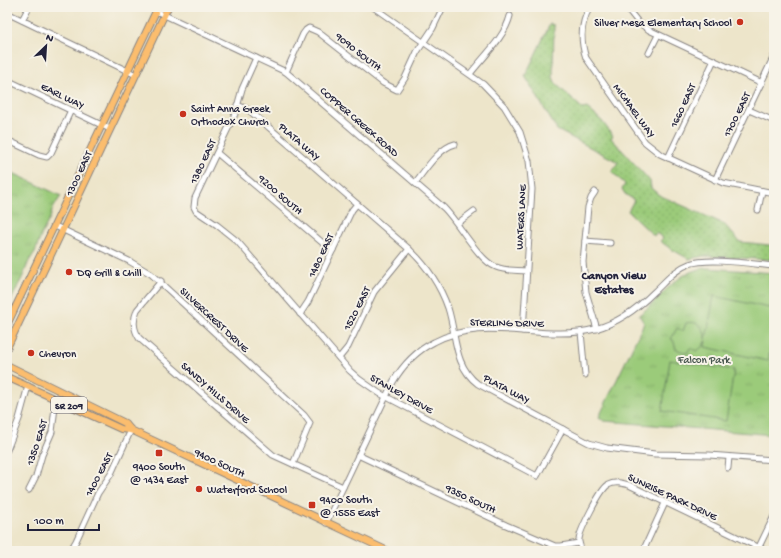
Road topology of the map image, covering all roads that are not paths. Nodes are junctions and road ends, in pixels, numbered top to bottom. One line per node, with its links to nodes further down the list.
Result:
1 (29, 7): 11 (street)
2 (168, 7): 9 (main road, 1300 EAST)
3 (443, 7): 13 (street)
4 (590, 7): 33 (street, MICHAEL WAY)
5 (626, 7): 12 (street)
6 (375, 8): 13 (street, WATERS LANE)
7 (157, 9): 9 (street, COPPER CREEK ROAD); 18 (main road, 1300 EAST)
8 (7, 13): 11 (street)
9 (164, 15): 16 (street, COPPER CREEK ROAD); 21 (main road, 1300 EAST)
10 (510, 16): 20 (street)
11 (22, 20): 18 (street)
12 (658, 34): 14 (street); 17 (street)
13 (424, 42): 19 (street, 9090 SOUTH); 20 (street, WATERS LANE)
14 (649, 53)
15 (774, 56): 23 (street, 1700 EAST)
16 (256, 58): 19 (street, COPPER CREEK ROAD); 24 (street, 1380 EAST)
17 (714, 60): 23 (street); 33 (street, 1660 EAST)
18 (128, 72): 21 (street); 28 (main road, 1300 EAST)
19 (286, 72): 35 (street, COPPER CREEK ROAD)
20 (470, 74): 51 (street, WATERS LANE)
21 (136, 75): 29 (main road, 1300 EAST)
22 (7, 80): 25 (street, EARL WAY)
23 (762, 82): 26 (street, 1700 EAST)
24 (237, 105): 32 (street, 1380 EAST); 39 (street, PLATA WAY)
25 (71, 110): 28 (street, EARL WAY); 30 (street)
26 (749, 110): 27 (street); 34 (street, 1700 EAST)
27 (774, 121)
28 (103, 126): 29 (street, EARL WAY); 44 (main road, 1300 EAST)
29 (110, 129): 45 (main road, 1300 EAST)
30 (7, 140)
31 (455, 144): 35 (street)
32 (217, 152): 40 (street, 1380 EAST); 48 (street, 9200 SOUTH)
33 (668, 158): 34 (street, MICHAEL WAY)
34 (715, 180): 36 (street, MICHAEL WAY)
35 (415, 182): 43 (street, COPPER CREEK ROAD)
36 (762, 191): 38 (street, MICHAEL WAY); 41 (street)
37 (595, 192): 46 (street)
38 (774, 193)
39 (357, 204): 48 (street, 1480 EAST); 49 (street, PLATA WAY)
40 (194, 207): 53 (street, STANLEY DRIVE)
41 (758, 210)
42 (474, 212): 43 (street)
43 (458, 223): 51 (street, COPPER CREEK ROAD)
44 (55, 226): 45 (street, SILVERCREST DRIVE); 54 (main road, 1300 EAST)
45 (62, 230): 52 (street, SILVERCREST DRIVE); 59 (main road, 1300 EAST)
46 (585, 242): 47 (street); 55 (street)
47 (610, 243)
48 (333, 250): 53 (street, 1480 EAST)
49 (409, 250): 58 (street, PLATA WAY); 60 (street, 1520 EAST)
50 (774, 266): 55 (street, STERLING DRIVE)
51 (526, 271): 56 (street, WATERS LANE)
52 (160, 281): 73 (street, SILVERCREST DRIVE); 73 (street, SANDY HILLS DRIVE)
53 (300, 314): 60 (street, STANLEY DRIVE)
54 (7, 326)
55 (597, 329): 57 (street, STERLING DRIVE)
56 (523, 331): 57 (street, STERLING DRIVE); 58 (street, STERLING DRIVE)
57 (581, 332): 62 (street)
58 (454, 333): 65 (street, STERLING DRIVE); 67 (street, PLATA WAY)
59 (7, 348)
60 (339, 358): 65 (street, STANLEY DRIVE)
61 (7, 365): 68 (main road, 9400 SOUTH / SR 209)
62 (585, 375)
63 (7, 376): 64 (main road, 9400 SOUTH / SR 209)
64 (28, 386): 66 (main road, 9400 SOUTH / SR 209); 69 (street)
65 (386, 396): 67 (street, STANLEY DRIVE); 70 (street, STERLING DRIVE)
66 (56, 399): 68 (main road, 9400 SOUTH / SR 209); 76 (street, 1350 EAST)
67 (563, 429): 71 (street, PLATA WAY)
68 (131, 430): 79 (main road, 9400 SOUTH / SR 209); 82 (street, 1400 EAST)
69 (7, 450)
70 (358, 455): 75 (street, STERLING DRIVE); 80 (street, 9350 SOUTH)
71 (729, 457): 72 (street, PLATA WAY); 74 (street)
72 (774, 460)
73 (292, 464): 75 (street, SANDY HILLS DRIVE)
74 (728, 468)
75 (343, 487): 79 (street, STERLING DRIVE)
76 (30, 490)
77 (665, 503): 80 (street, SUNRISE PARK DRIVE); 81 (street, SUNRISE PARK DRIVE); 85 (street)
78 (774, 516): 81 (street)
79 (326, 523): 83 (main road, 9400 SOUTH / SR 209)
80 (579, 542): 84 (street)
81 (758, 549): 86 (street, SUNRISE PARK DRIVE)
82 (70, 550)
83 (388, 551)
84 (582, 551)
85 (643, 551)
86 (766, 551)

